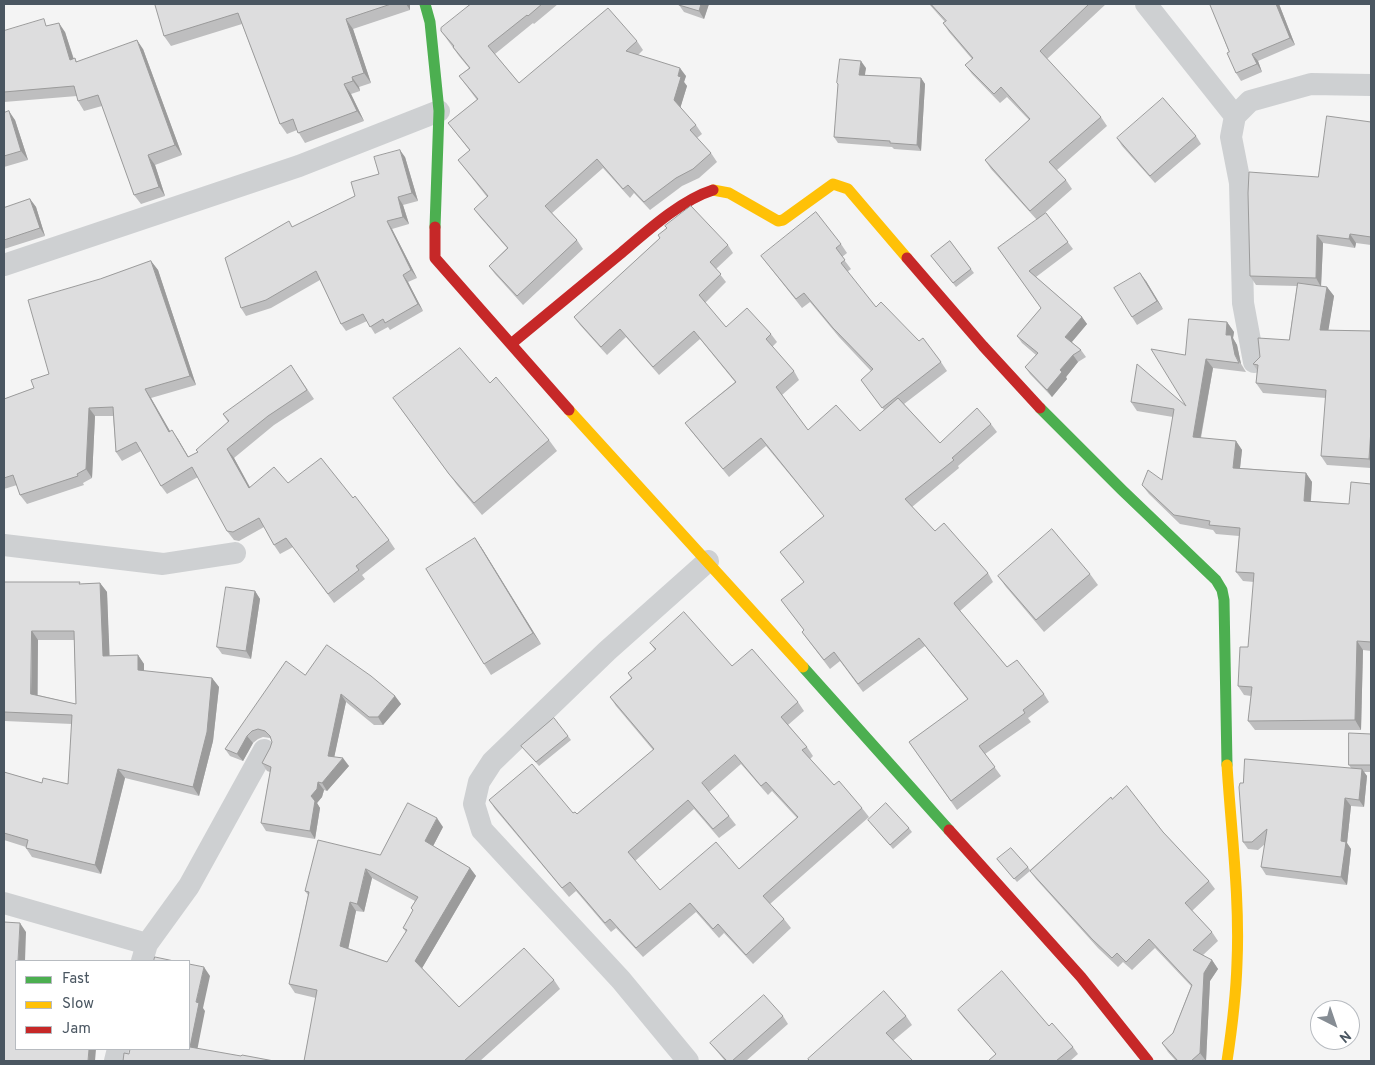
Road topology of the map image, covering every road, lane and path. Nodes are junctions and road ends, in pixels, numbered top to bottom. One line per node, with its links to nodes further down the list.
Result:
1 (425, 4): 4 (street)
2 (1146, 4): 5 (street)
3 (1371, 85): 5 (street)
4 (439, 110): 6 (street); 7 (street)
5 (1235, 116): 8 (street)
6 (4, 265)
7 (511, 344): 11 (street); 17 (street)
8 (1254, 362)
9 (4, 545): 10 (street)
10 (235, 553)
11 (708, 561): 15 (street); 16 (street)
12 (264, 750): 14 (street)
13 (4, 903): 14 (street)
14 (144, 952)
15 (688, 1061)
16 (1148, 1061)
17 (1226, 1061)

